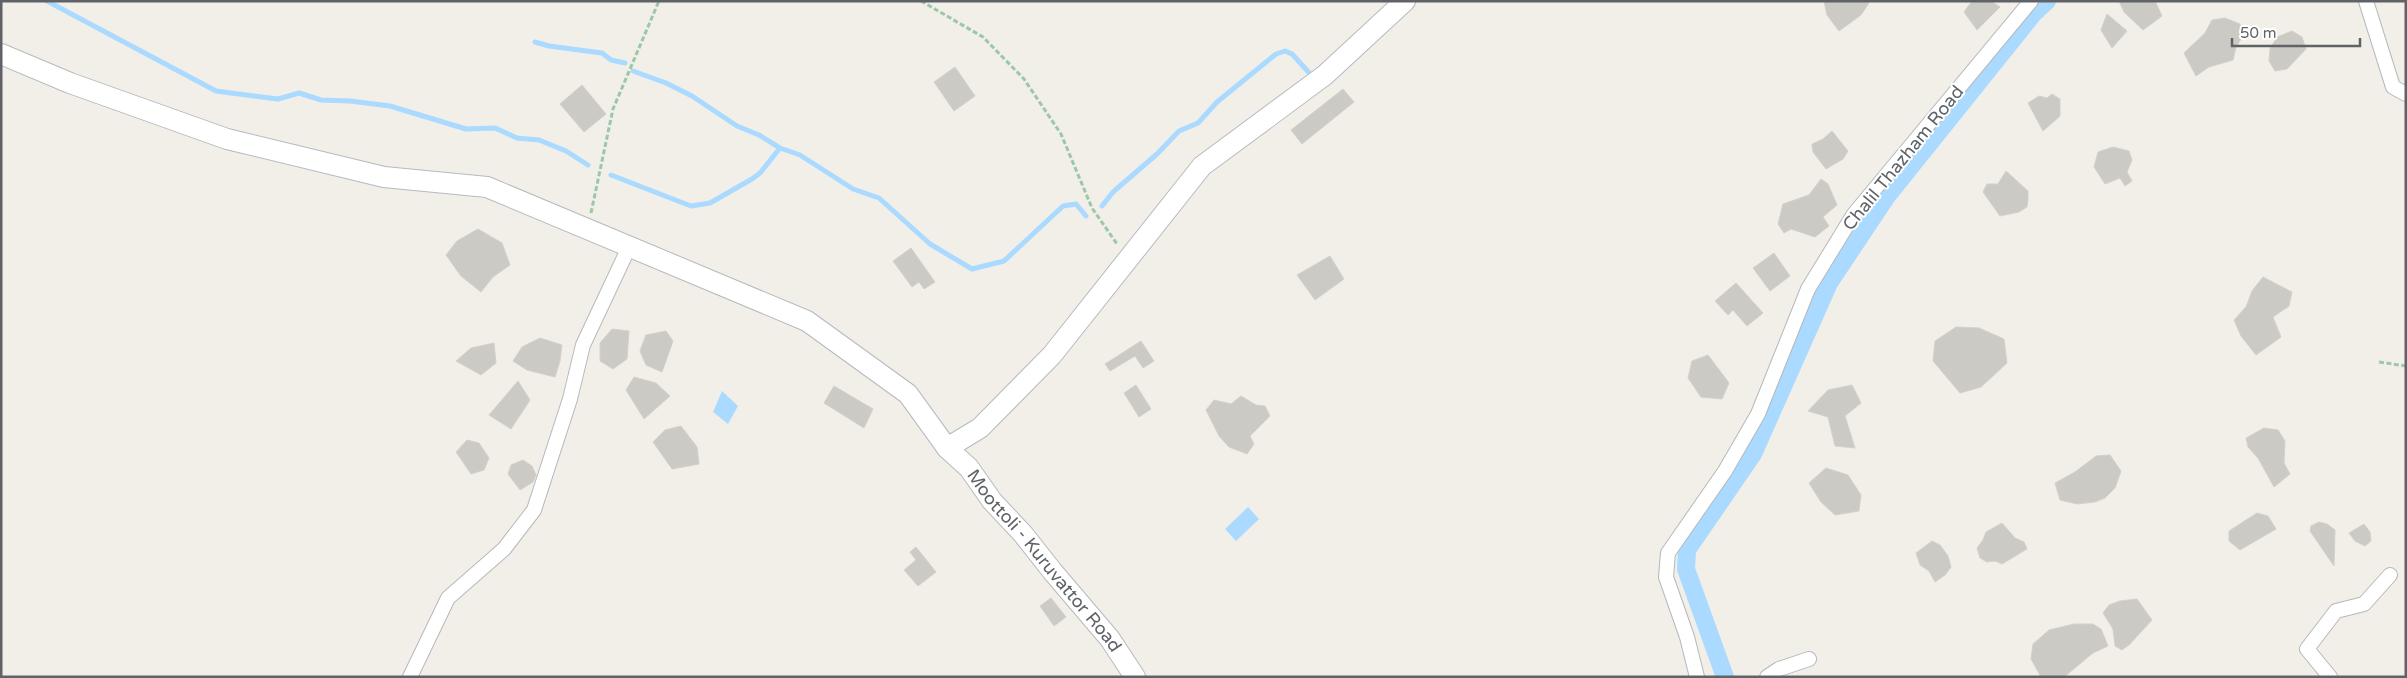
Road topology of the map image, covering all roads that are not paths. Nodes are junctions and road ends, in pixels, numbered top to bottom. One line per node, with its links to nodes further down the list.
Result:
1 (1405, 1): 7 (main road)
2 (2031, 1): 12 (street, Chalil Thazham Road)
3 (2366, 1): 5 (street)
4 (1, 54): 6 (main road, Moottoli - Kuruvattor Road)
5 (2406, 94)
6 (630, 245): 7 (main road, Moottoli - Kuruvattor Road); 10 (street)
7 (948, 448): 11 (main road, Moottoli - Kuruvattor Road)
8 (2390, 574): 14 (street)
9 (1809, 659): 13 (street)
10 (410, 677)
11 (1135, 677)
12 (1697, 677)
13 (1767, 677)
14 (2330, 677)

